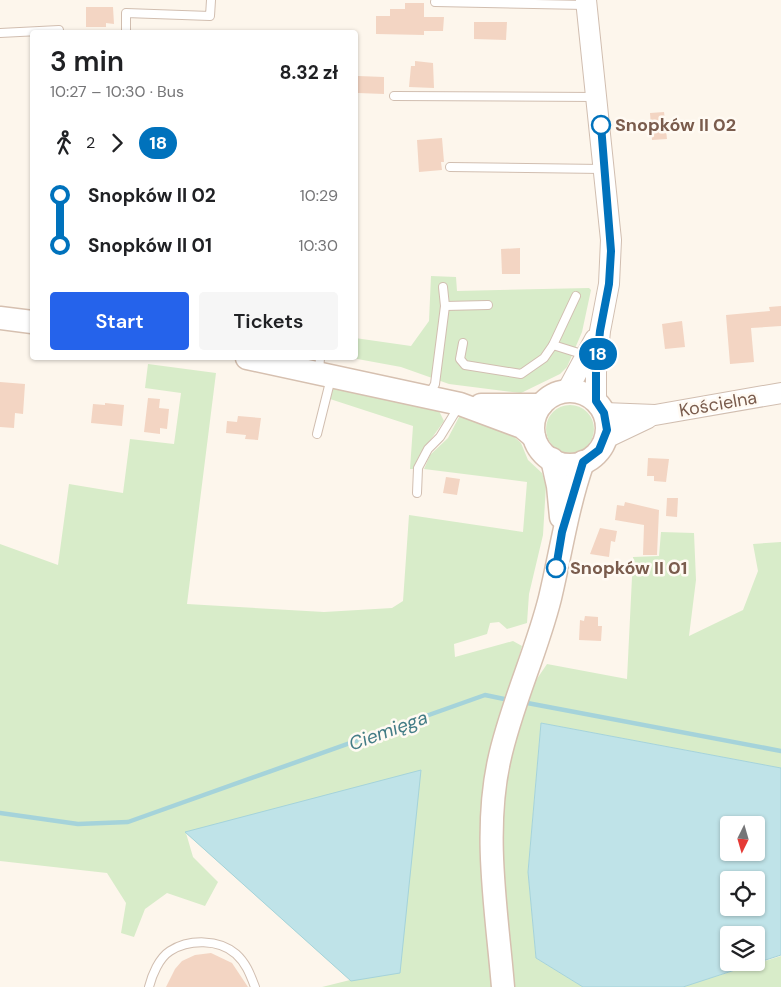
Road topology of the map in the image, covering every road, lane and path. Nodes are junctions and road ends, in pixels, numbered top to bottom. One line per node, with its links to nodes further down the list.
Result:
1 (211, 0): 4 (lane)
2 (435, 2): 3 (lane)
3 (586, 3): 8 (street)
4 (126, 30)
5 (30, 31): 6 (lane)
6 (0, 33)
7 (394, 96): 8 (lane)
8 (597, 96): 10 (street)
9 (450, 167): 10 (lane)
10 (604, 169): 17 (street)
11 (443, 287): 14 (lane)
12 (576, 296): 19 (lane)
13 (488, 305): 14 (lane)
14 (445, 306): 25 (lane)
15 (0, 318): 16 (main road)
16 (30, 322)
17 (600, 331): 20 (street); 28 (street)
18 (463, 343): 19 (lane)
19 (553, 344): 20 (lane)
20 (586, 356): 23 (street)
21 (262, 360): 22 (main road)
22 (323, 369): 25 (main road); 30 (lane)
23 (568, 391): 27 (main road); 28 (main road)
24 (781, 393): 29 (street, Kościelna)
25 (428, 397): 26 (main road)
26 (460, 404): 27 (main road); 31 (main road); 35 (lane)
27 (541, 405): 31 (main road)
28 (600, 407): 29 (street, Kościelna); 32 (main road)
29 (654, 416): 32 (street, Kościelna)
30 (317, 434)
31 (534, 437): 33 (main road)
32 (606, 438): 34 (main road)
33 (552, 459): 34 (main road); 36 (main road)
34 (583, 462): 36 (main road)
35 (417, 492)
36 (562, 532): 39 (main road)
37 (149, 987): 38 (lane)
38 (255, 987)
39 (503, 987)

